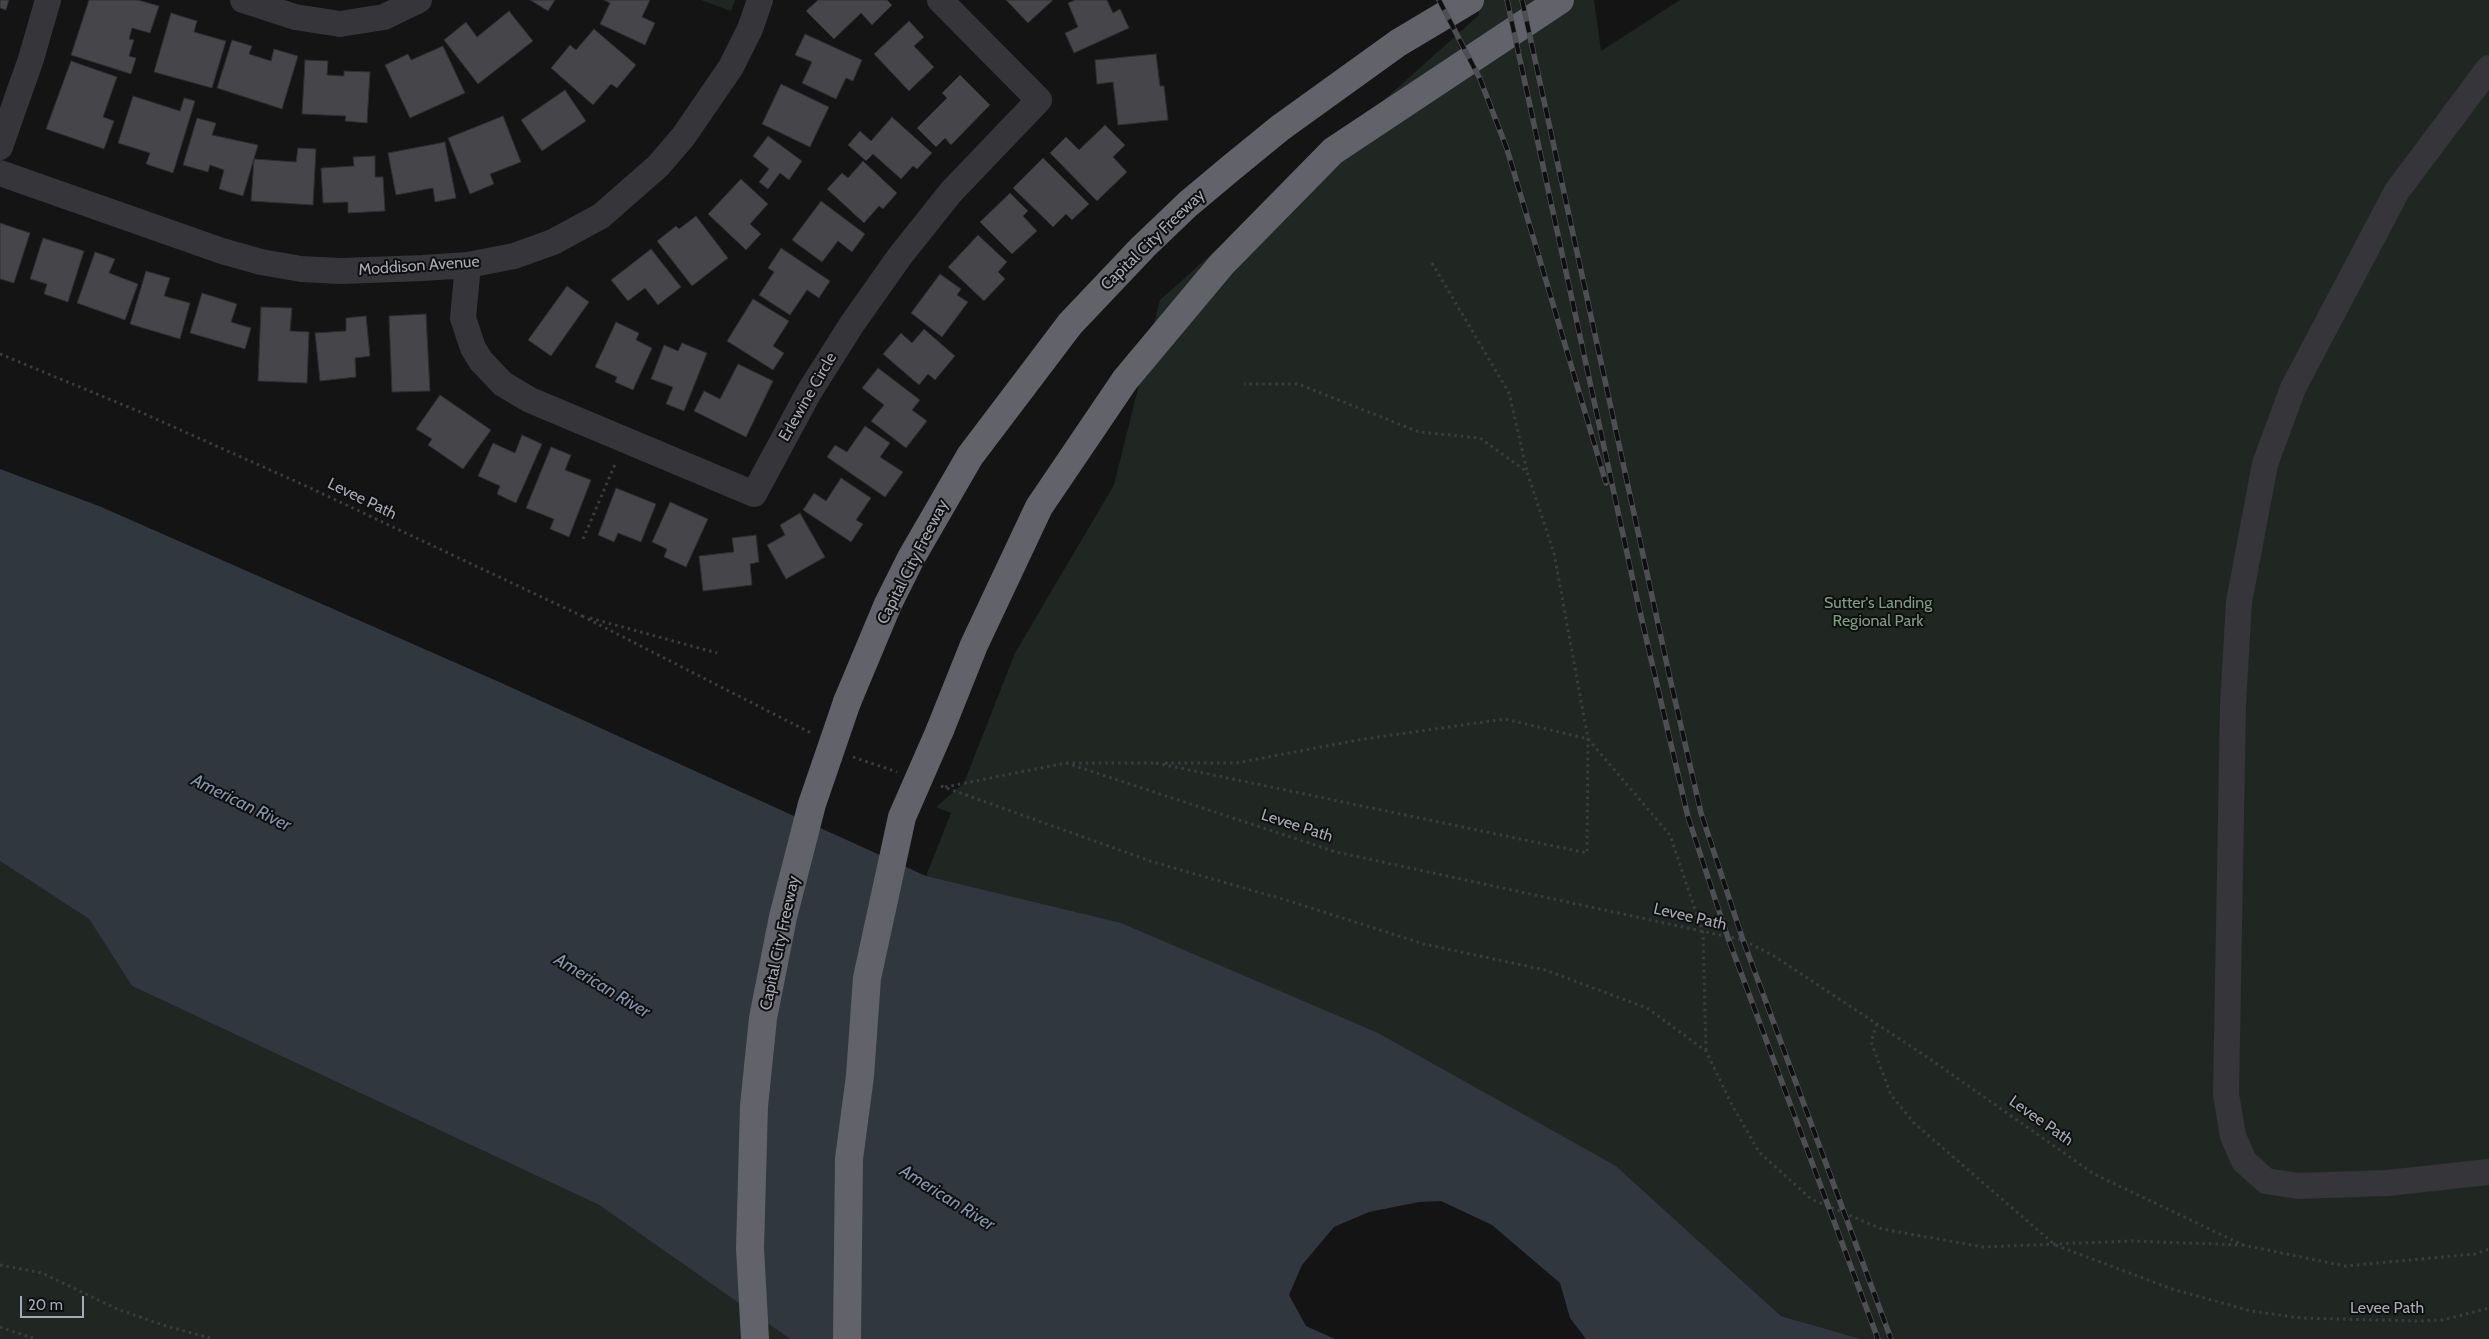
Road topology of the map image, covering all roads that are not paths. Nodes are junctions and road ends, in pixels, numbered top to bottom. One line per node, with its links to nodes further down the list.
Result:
1 (48, 0): 9 (street)
2 (243, 0): 3 (street)
3 (419, 0)
4 (760, 0): 11 (street, Moddison Avenue)
5 (940, 0): 11 (street, Erlewine Circle)
6 (1470, 0): 13 (highway, Capital City Freeway, bridge)
7 (1560, 0): 14 (highway, bridge)
8 (2489, 68): 12 (street)
9 (0, 147)
10 (0, 173): 11 (street, Moddison Avenue)
11 (468, 264)
12 (2489, 1172)
13 (755, 1339)
14 (847, 1339)

